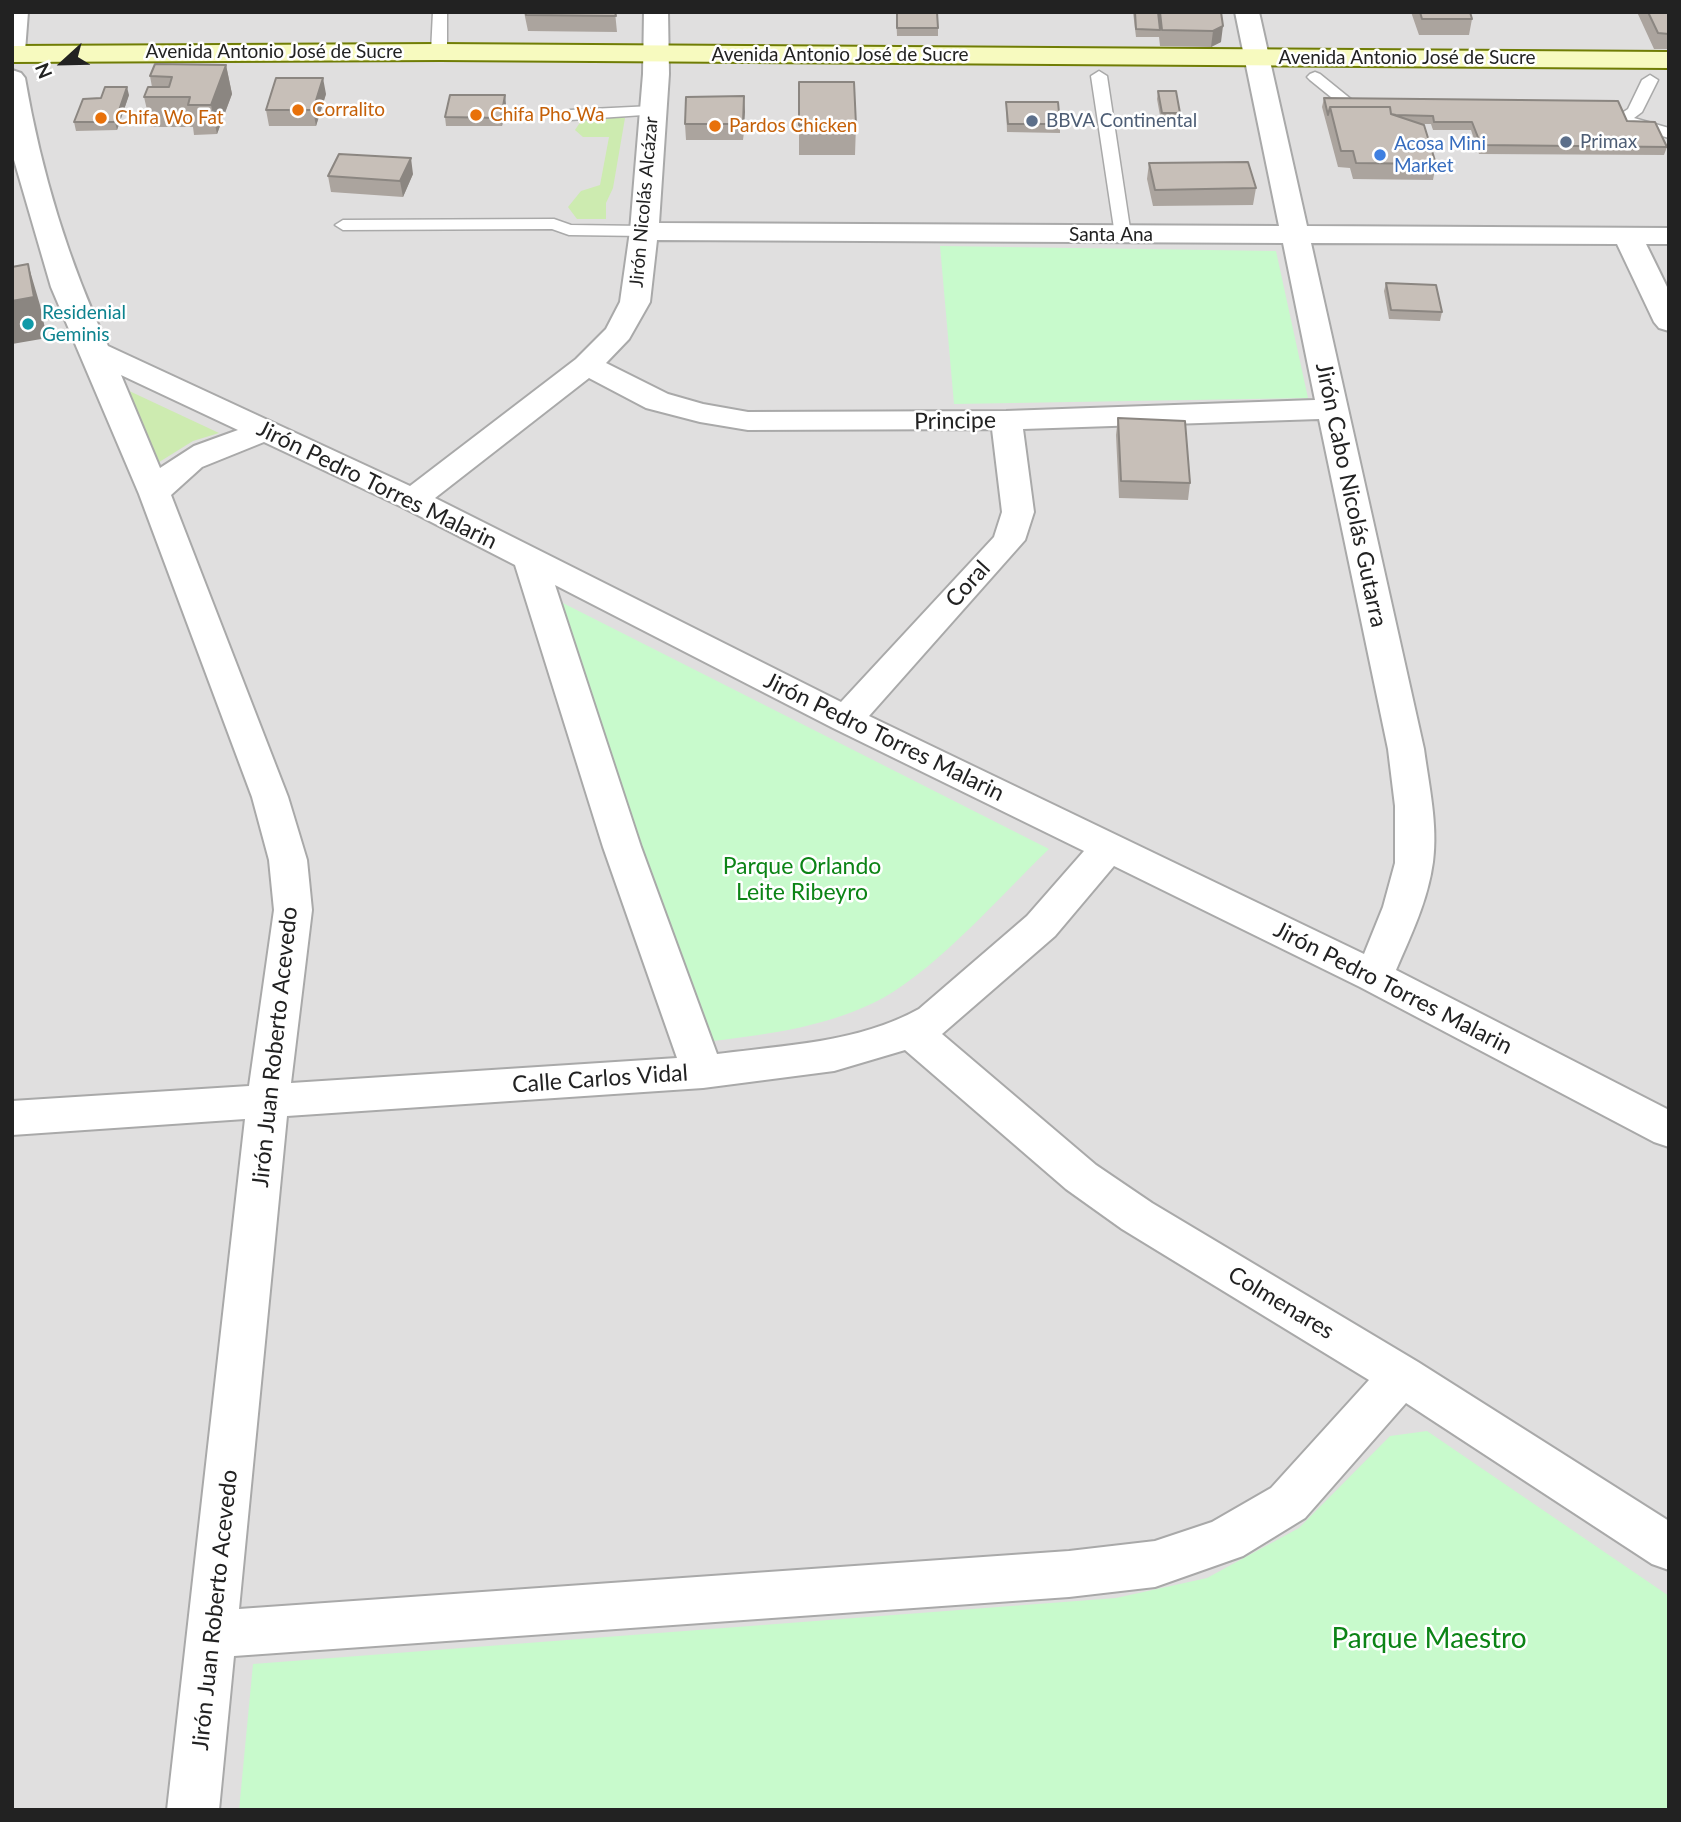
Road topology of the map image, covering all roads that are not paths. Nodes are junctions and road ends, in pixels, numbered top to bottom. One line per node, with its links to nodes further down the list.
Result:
1 (16, 12): 5 (street)
2 (440, 12): 6 (lane)
3 (656, 12): 8 (street, Jirón Nicolás Alcázar)
4 (1247, 12): 9 (street, Jirón Cabo Nicolás Gutarra)
5 (12, 52): 6 (main road, Avenida Antonio José de Sucre)
6 (439, 52): 8 (main road, Avenida Antonio José de Sucre)
7 (1669, 60): 10 (main road, Avenida Antonio José de Sucre)
8 (656, 64): 9 (main road, Avenida Antonio José de Sucre); 11 (main road, Avenida Antonio José de Sucre); 12 (main road, Avenida Antonio José de Sucre); 17 (street, Jirón Nicolás Alcázar)
9 (1258, 66): 10 (main road, Avenida Antonio José de Sucre); 12 (main road, Avenida Antonio José de Sucre); 13 (main road, Avenida Antonio José de Sucre); 23 (street, Jirón Cabo Nicolás Gutarra)
10 (1491, 68): 13 (main road, Avenida Antonio José de Sucre); 15 (main road, Avenida Antonio José de Sucre)
11 (12, 70)
12 (1100, 76): 22 (lane)
13 (1315, 77): 16 (lane)
14 (12, 78): 27 (street, Jirón Juan Roberto Acevedo)
15 (1659, 80): 19 (lane)
16 (1352, 107)
17 (652, 111): 18 (lane); 21 (street, Jirón Nicolás Alcázar)
18 (570, 115)
19 (1669, 134)
20 (343, 225): 21 (lane, Santa Ana)
21 (644, 231): 22 (street, Santa Ana); 28 (street, Jirón Nicolás Alcázar)
22 (1123, 235): 23 (street, Santa Ana)
23 (1294, 236): 25 (street, Santa Ana); 29 (street, Jirón Cabo Nicolás Gutarra)
24 (1669, 236): 25 (street, Santa Ana)
25 (1628, 237): 26 (street)
26 (1669, 322)
27 (96, 352): 31 (street, Jirón Pedro Torres Malarin); 32 (street, Jirón Juan Roberto Acevedo)
28 (587, 365): 30 (street, Principe); 33 (street, Jirón Nicolás Alcázar)
29 (1334, 410): 30 (street, Principe); 37 (street, Jirón Cabo Nicolás Gutarra)
30 (1006, 420): 35 (street, Coral)
31 (267, 431): 32 (street); 33 (street, Jirón Pedro Torres Malarin)
32 (155, 494): 40 (street, Jirón Juan Roberto Acevedo)
33 (413, 500): 34 (street, Jirón Pedro Torres Malarin)
34 (530, 561): 35 (street, Jirón Pedro Torres Malarin); 39 (street)
35 (846, 719): 36 (street, Jirón Pedro Torres Malarin)
36 (1109, 847): 37 (street, Jirón Pedro Torres Malarin); 38 (street, Calle Carlos Vidal)
37 (1374, 976): 42 (street, Jirón Pedro Torres Malarin)
38 (912, 1032): 39 (street, Calle Carlos Vidal); 43 (street, Colmenares)
39 (703, 1072): 40 (street, Calle Carlos Vidal)
40 (268, 1101): 41 (street, Calle Carlos Vidal); 45 (street, Jirón Juan Roberto Acevedo)
41 (12, 1118)
42 (1669, 1130)
43 (1402, 1376): 44 (street, Colmenares); 45 (street)
44 (1669, 1548)
45 (213, 1634): 46 (street, Jirón Juan Roberto Acevedo)
46 (193, 1810)

